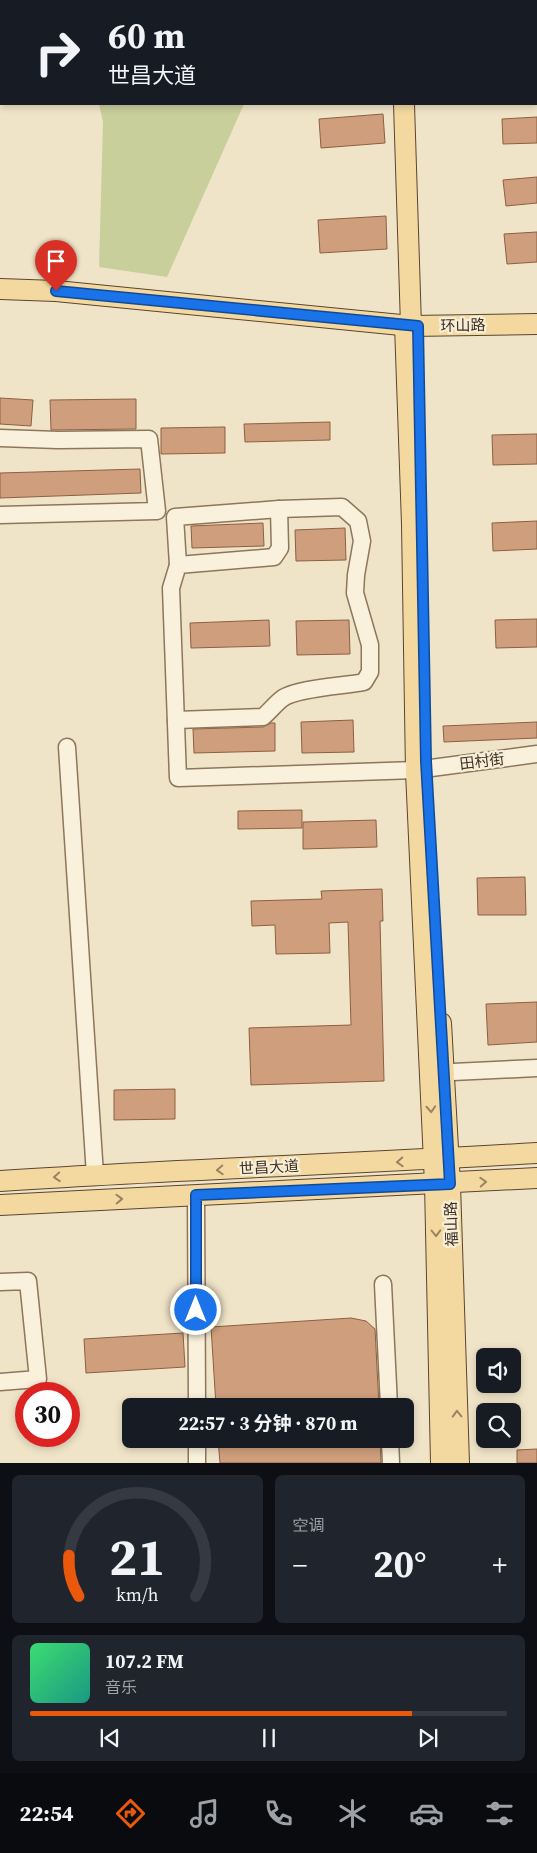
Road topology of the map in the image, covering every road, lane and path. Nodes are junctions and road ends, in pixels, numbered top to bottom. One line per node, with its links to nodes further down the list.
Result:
1 (404, 105): 4 (main road)
2 (0, 289): 4 (main road, 环山路)
3 (537, 324): 4 (main road, 环山路)
4 (411, 326): 12 (main road)
5 (0, 438): 7 (street)
6 (279, 509): 8 (street); 8 (street); 9 (street)
7 (0, 516)
8 (178, 565): 9 (street)
9 (176, 720): 12 (street, 田村街)
10 (67, 747): 17 (street)
11 (537, 754): 12 (street, 田村街)
12 (421, 769): 14 (main road)
13 (537, 1068): 14 (street)
14 (436, 1073): 16 (main road)
15 (537, 1153): 16 (main road, 世昌大道)
16 (441, 1160): 17 (main road, 世昌大道, one-way to 17); 20 (main road)
17 (95, 1175): 19 (main road, 世昌大道, one-way to 19)
18 (537, 1178): 20 (main road, 世昌大道, one-way to 18)
19 (0, 1181)
20 (442, 1184): 21 (main road, 世昌大道); 32 (main road, one-way to 32); 33 (main road, 福山路, one-way to 20)
21 (196, 1195): 22 (main road, 世昌大道, one-way to 21); 26 (street)
22 (0, 1205)
23 (0, 1282): 25 (street)
24 (383, 1284): 27 (street)
25 (0, 1382)
26 (197, 1398)
27 (389, 1398)
28 (197, 1448): 30 (street)
29 (390, 1448): 31 (street)
30 (197, 1463)
31 (391, 1463)
32 (441, 1463)
33 (459, 1463)

